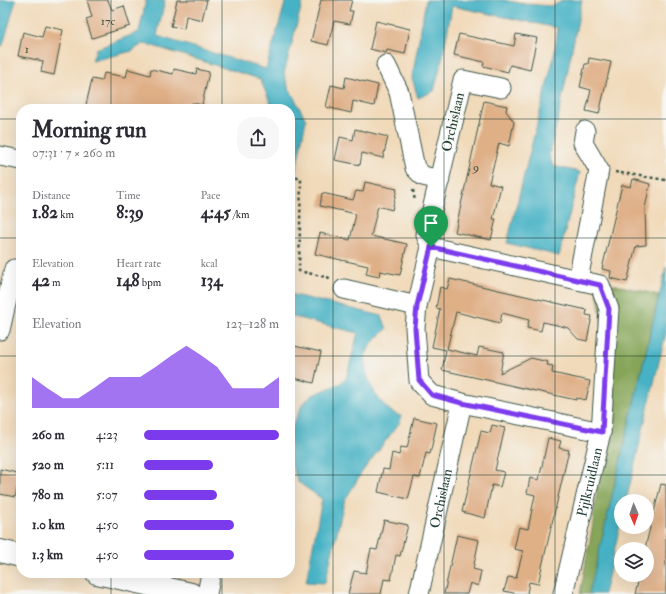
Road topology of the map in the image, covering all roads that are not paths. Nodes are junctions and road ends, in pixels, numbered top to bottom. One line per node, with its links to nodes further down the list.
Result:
1 (386, 65): 6 (street)
2 (501, 88): 6 (street, Orchislaan)
3 (586, 131): 9 (street)
4 (0, 156): 5 (street)
5 (16, 159)
6 (440, 180): 7 (street, Orchislaan)
7 (431, 247): 9 (street); 11 (street, Orchislaan)
8 (12, 268): 12 (street)
9 (578, 280): 14 (street, Pijlkruidlaan)
10 (344, 289): 11 (street)
11 (417, 306): 13 (street, Orchislaan)
12 (0, 330)
13 (462, 403): 14 (street, Orchislaan); 21 (street, Orchislaan)
14 (602, 432): 22 (street, Pijlkruidlaan)
15 (0, 551): 16 (street)
16 (16, 555)
17 (119, 578): 19 (street)
18 (210, 578): 20 (street)
19 (191, 594)
20 (207, 594)
21 (419, 594)
22 (564, 594)

